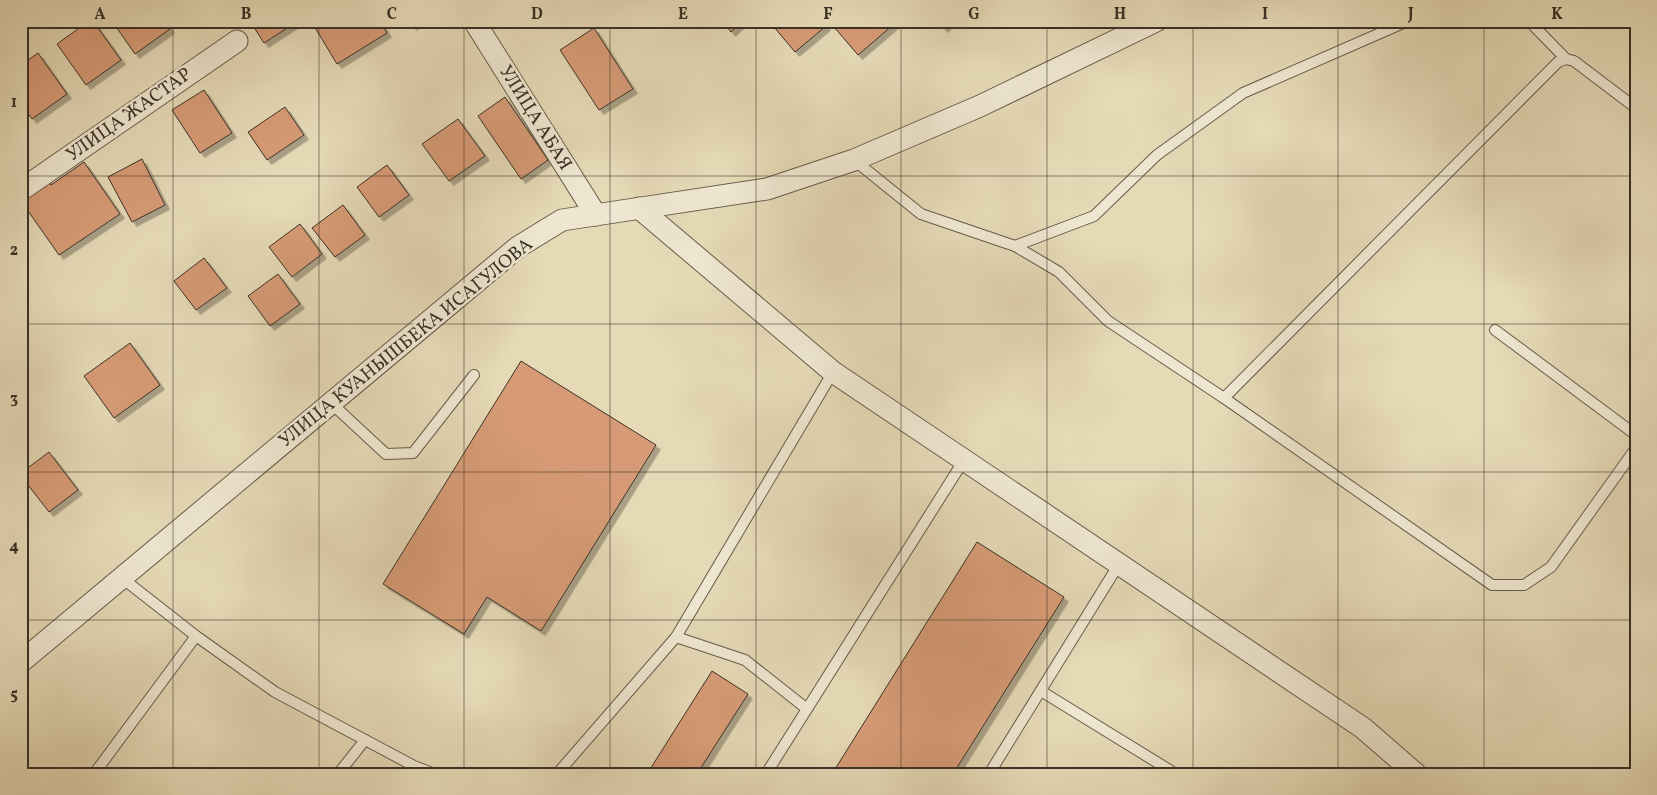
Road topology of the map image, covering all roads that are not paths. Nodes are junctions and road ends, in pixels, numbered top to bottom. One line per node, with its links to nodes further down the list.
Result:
1 (474, 21): 11 (street, УЛИЦА АБАЯ)
2 (1156, 21): 8 (street, УЛИЦА КУАНЫШБЕКА ИСАГУЛОВА)
3 (1408, 21): 12 (lane)
4 (1529, 21): 6 (lane)
5 (237, 41): 9 (street, УЛИЦА ЖАСТАР)
6 (1566, 58): 7 (lane); 16 (lane)
7 (1636, 108)
8 (854, 160): 10 (street, УЛИЦА КУАНЫШБЕКА ИСАГУЛОВА); 12 (lane)
9 (21, 190)
10 (639, 208): 11 (street, УЛИЦА КУАНЫШБЕКА ИСАГУЛОВА); 14 (street)
11 (596, 215): 17 (street, УЛИЦА КУАНЫШБЕКА ИСАГУЛОВА)
12 (1015, 246): 16 (lane)
13 (1495, 330): 18 (lane)
14 (833, 372): 20 (street); 24 (lane)
15 (474, 375): 17 (lane)
16 (1224, 398): 19 (lane)
17 (332, 403): 22 (street, УЛИЦА КУАНЫШБЕКА ИСАГУЛОВА)
18 (1636, 435)
19 (1636, 448)
20 (964, 460): 21 (street); 27 (lane)
21 (1119, 564): 26 (lane); 36 (street)
22 (122, 578): 23 (lane); 25 (street, УЛИЦА КУАНЫШБЕКА ИСАГУЛОВА)
23 (196, 636): 28 (lane); 29 (lane)
24 (676, 637): 27 (lane); 32 (lane)
25 (21, 662)
26 (1041, 691): 34 (lane); 35 (lane)
27 (807, 709): 33 (lane)
28 (364, 740): 30 (lane); 31 (lane)
29 (94, 774)
30 (338, 774)
31 (435, 774)
32 (557, 774)
33 (766, 774)
34 (989, 774)
35 (1176, 774)
36 (1416, 774)

